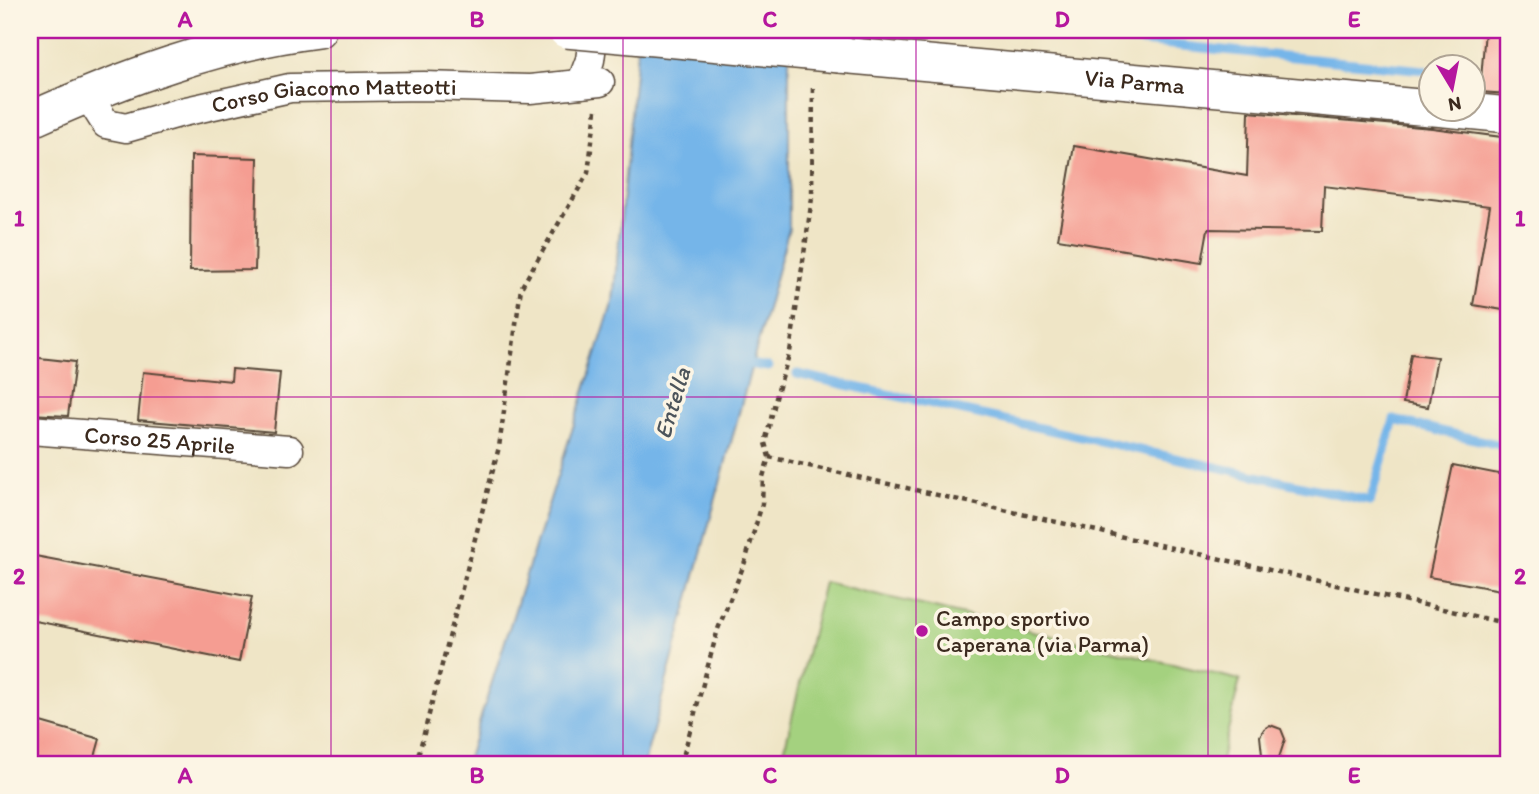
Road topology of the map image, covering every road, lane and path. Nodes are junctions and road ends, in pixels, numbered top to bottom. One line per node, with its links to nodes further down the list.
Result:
1 (318, 30): 6 (main road)
2 (566, 30): 7 (main road, Via Parma, bridge)
3 (594, 30): 5 (street)
4 (813, 82): 13 (path)
5 (590, 83): 6 (street, Corso Giacomo Matteotti); 15 (path)
6 (87, 94): 10 (main road)
7 (1416, 106)
8 (1486, 113): 9 (main road, Via Parma)
9 (1509, 115)
10 (30, 120)
11 (30, 430): 12 (street, Corso 25 Aprile)
12 (289, 450)
13 (769, 457): 14 (path); 16 (path)
14 (1509, 624)
15 (416, 764)
16 (681, 764)

